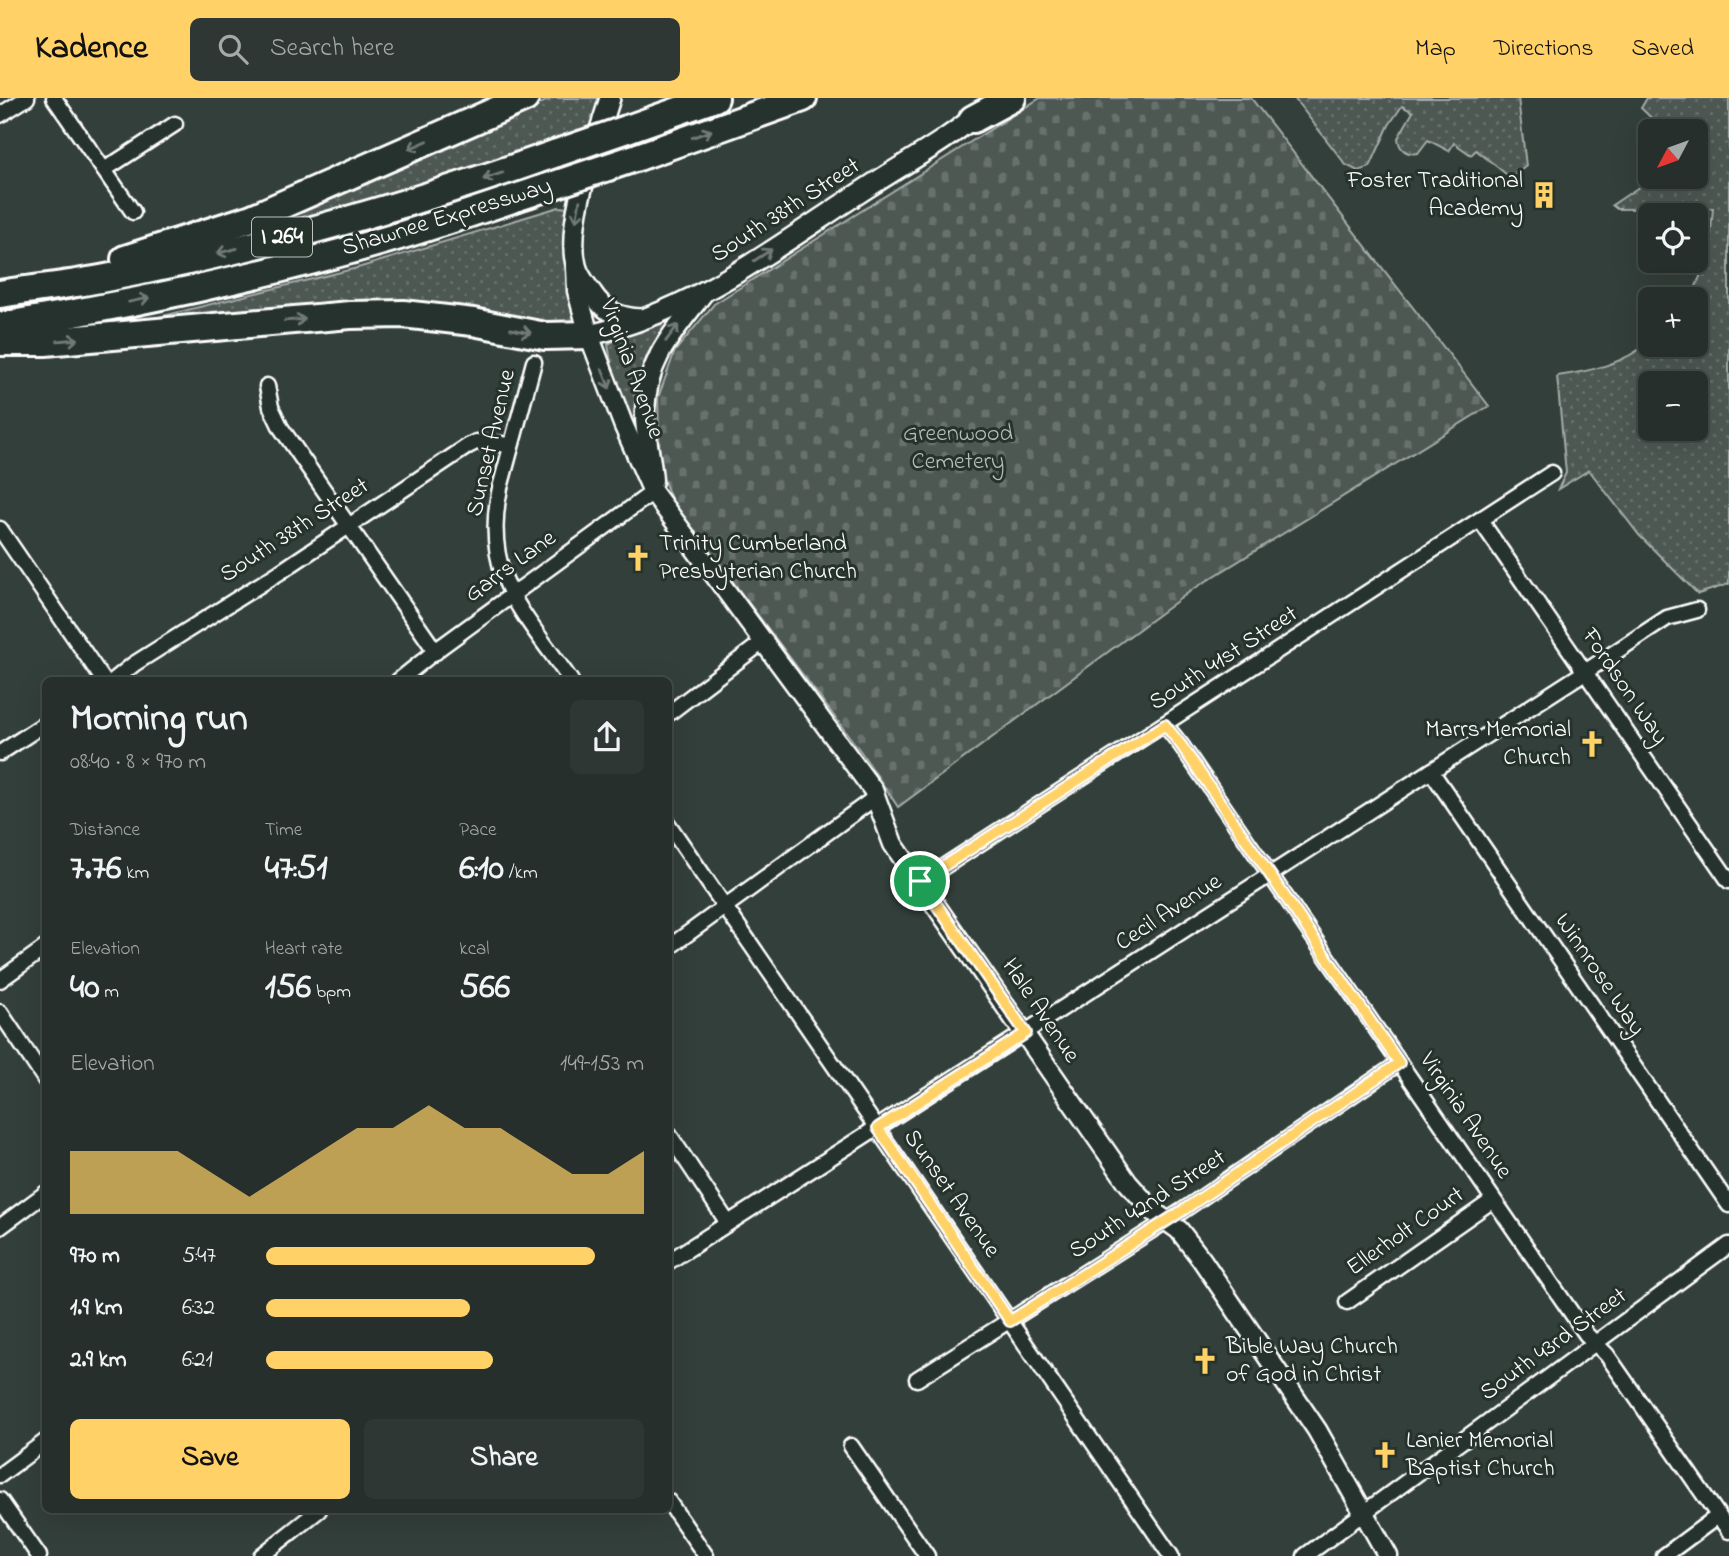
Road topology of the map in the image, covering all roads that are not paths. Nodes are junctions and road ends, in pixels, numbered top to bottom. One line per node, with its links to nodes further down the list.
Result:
1 (27, 98): 9 (street)
2 (54, 98): 12 (street)
3 (525, 98): 15 (highway, one-way to 15)
4 (610, 98): 14 (main road, Virginia Avenue, one-way to 14)
5 (715, 98): 15 (highway, Shawnee Expressway / I 264, one-way to 15, bridge)
6 (803, 98): 19 (highway, Shawnee Expressway / I 264, one-way to 6, bridge)
7 (992, 98): 10 (main road, South 38th Street)
8 (1012, 98): 10 (highway)
9 (0, 116)
10 (973, 118): 16 (main road, South 38th Street, one-way to 10)
11 (176, 124): 12 (street)
12 (104, 170): 13 (street)
13 (133, 212)
14 (576, 267): 18 (main road); 20 (street, Virginia Avenue)
15 (36, 288): 17 (highway, Shawnee Expressway / I 264)
16 (705, 291): 18 (main road, South 38th Street); 26 (street, one-way to 16)
17 (0, 294)
18 (649, 319): 20 (main road, South 38th Street)
19 (0, 326)
20 (589, 335): 21 (highway, one-way to 20); 26 (street, Virginia Avenue, one-way to 26)
21 (0, 342)
22 (534, 362): 24 (street, Sunset Avenue)
23 (267, 386): 28 (street)
24 (511, 445): 28 (street, South 38th Street); 30 (street, Sunset Avenue)
25 (1552, 473): 27 (street, South 41st Street)
26 (653, 492): 30 (street, Garrs Lane); 32 (street, Hale Avenue)
27 (1480, 520): 34 (street, Fordson Way); 40 (street, South 41st Street)
28 (349, 525): 33 (street); 36 (street, South 38th Street)
29 (0, 529): 35 (street)
30 (512, 594): 33 (street, Garrs Lane); 38 (street, Sunset Avenue)
31 (1697, 610): 34 (street, Cecil Avenue)
32 (764, 641): 39 (street); 44 (street, Hale Avenue)
33 (436, 652): 37 (street, Garrs Lane)
34 (1585, 672): 43 (street, Cecil Avenue); 48 (street, Fordson Way)
35 (101, 677)
36 (118, 677)
37 (403, 677)
38 (568, 677)
39 (672, 711)
40 (1165, 725): 46 (street, Virginia Avenue); 47 (street, South 41st Street)
41 (42, 726): 42 (street)
42 (0, 752)
43 (1431, 771): 46 (street, Cecil Avenue); 61 (street, Winnrose Way)
44 (876, 797): 47 (street, Hale Avenue); 49 (street)
45 (672, 830): 49 (street, Sunset Avenue)
46 (1270, 875): 54 (street, Cecil Avenue); 55 (street, Virginia Avenue)
47 (920, 881): 54 (street, Hale Avenue)
48 (1729, 881)
49 (726, 906): 50 (street); 57 (street, Sunset Avenue)
50 (672, 945)
51 (42, 950): 52 (street)
52 (0, 980)
53 (0, 1012): 56 (street)
54 (1026, 1033): 57 (street, Cecil Avenue); 62 (street, Hale Avenue)
55 (1399, 1063): 60 (street, Virginia Avenue); 62 (street, South 42nd Street)
56 (42, 1075)
57 (878, 1128): 63 (street, Cecil Avenue); 68 (street, Sunset Avenue)
58 (672, 1139): 63 (street)
59 (42, 1196): 64 (street)
60 (1493, 1200): 67 (street, Ellerholt Court); 69 (street, Virginia Avenue)
61 (1729, 1205)
62 (1166, 1221): 68 (street, South 42nd Street); 77 (street, Hale Avenue)
63 (728, 1223): 66 (street, Cecil Avenue)
64 (0, 1227)
65 (1729, 1245): 69 (street, South 43rd Street)
66 (672, 1259)
67 (1347, 1302)
68 (1010, 1321): 70 (street, South 42nd Street); 84 (street, Sunset Avenue)
69 (1595, 1343): 77 (street, South 43rd Street); 78 (street, Virginia Avenue)
70 (917, 1379)
71 (42, 1444): 73 (street)
72 (851, 1447): 83 (street)
73 (0, 1475)
74 (0, 1500): 80 (street)
75 (672, 1507): 82 (street)
76 (315, 1513): 81 (street)
77 (1364, 1513): 85 (street, South 43rd Street); 86 (street, Hale Avenue)
78 (1718, 1516): 79 (street, Virginia Avenue); 87 (street)
79 (1729, 1531)
80 (39, 1556)
81 (261, 1556)
82 (706, 1556)
83 (927, 1556)
84 (1171, 1556)
85 (1305, 1556)
86 (1388, 1556)
87 (1664, 1556)

